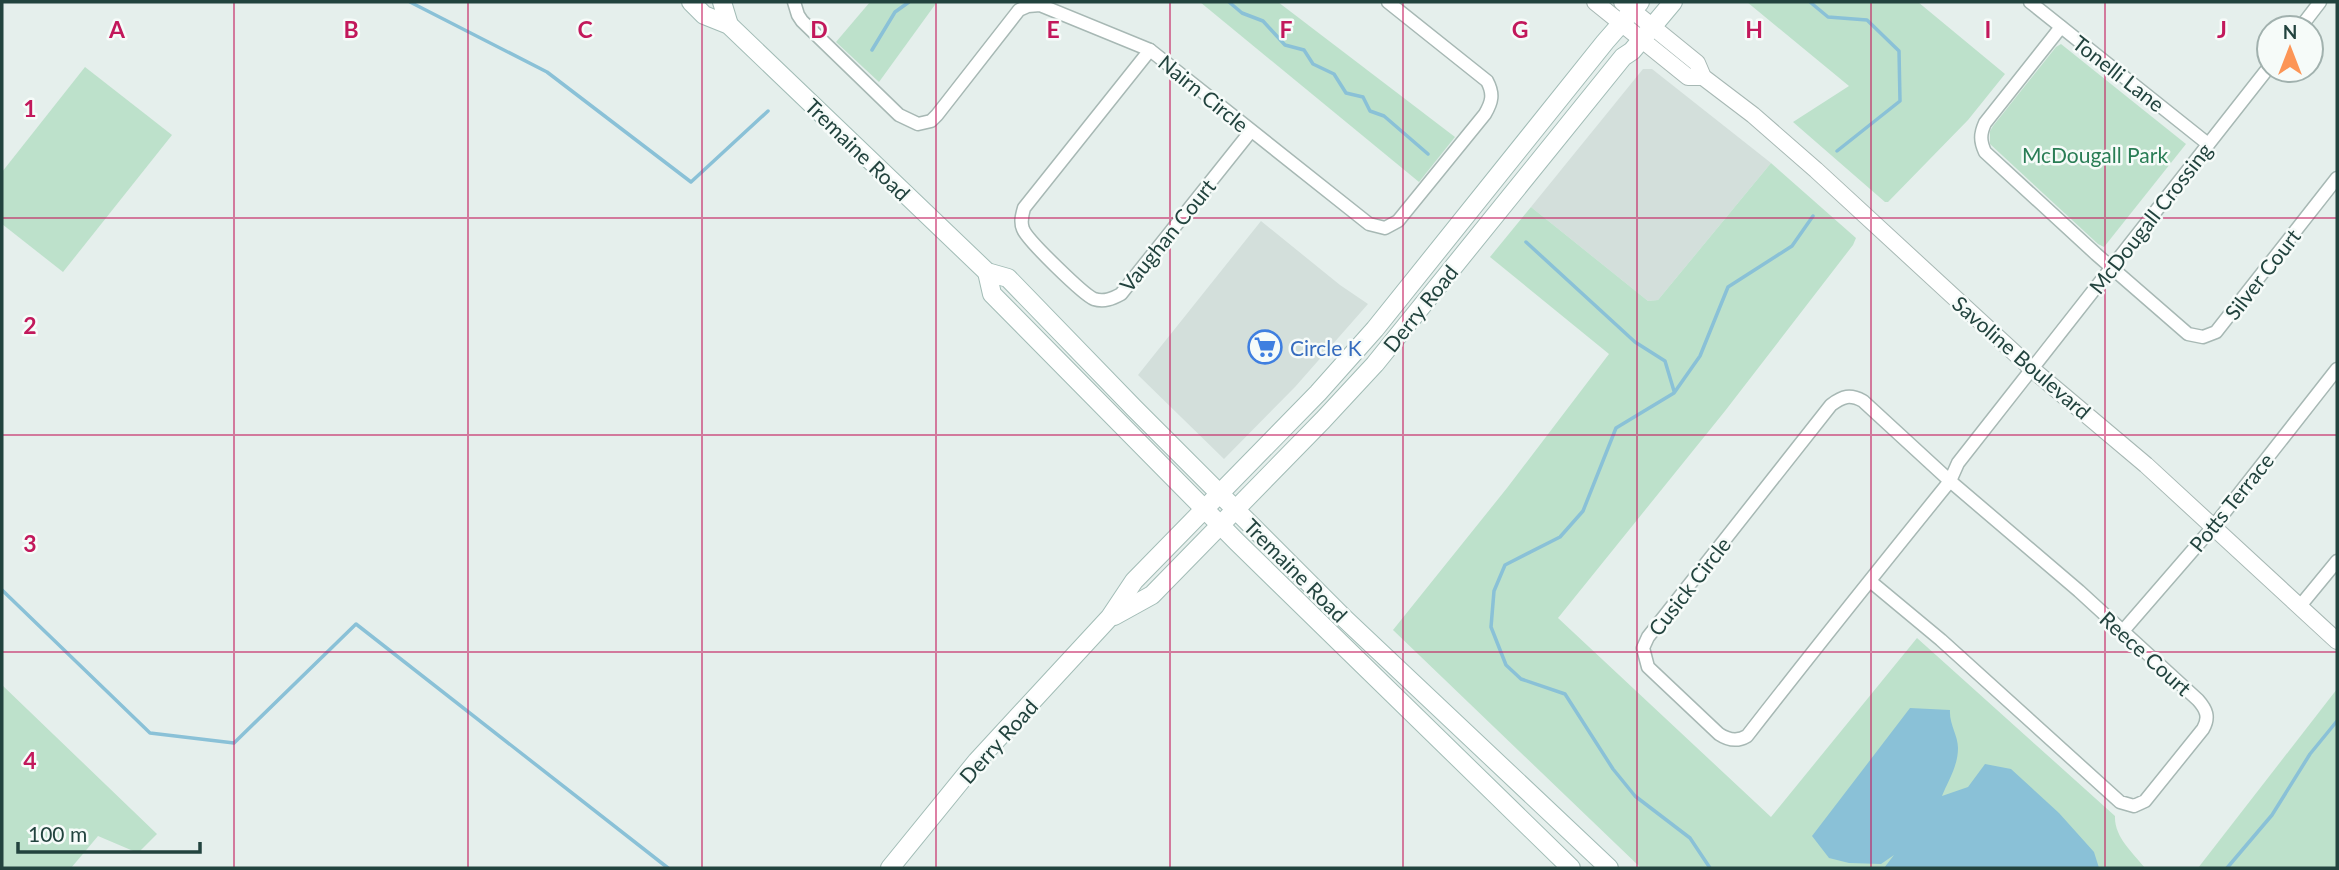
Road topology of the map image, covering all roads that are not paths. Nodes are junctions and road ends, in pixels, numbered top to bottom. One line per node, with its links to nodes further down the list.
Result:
1 (691, 2): 9 (main road, Tremaine Road)
2 (722, 2): 9 (main road, Tremaine Road)
3 (794, 2): 12 (street, Nairn Circle)
4 (1388, 2): 14 (street, Nairn Circle)
5 (1595, 2): 8 (street, Savoline Boulevard)
6 (1673, 2): 11 (main road, Derry Road)
7 (2030, 2): 10 (street, Tonelli Lane)
8 (1629, 9): 11 (street, Savoline Boulevard); 22 (main road, Derry Road)
9 (729, 25): 18 (main road, Tremaine Road)
10 (2061, 27): 15 (street, Tonelli Lane); 17 (street)
11 (1647, 33): 19 (street, Savoline Boulevard); 24 (main road, Derry Road)
12 (1150, 50): 14 (street, Nairn Circle); 14 (street, Vaughan Court)
13 (2256, 84): 15 (street, McDougall Crossing)
14 (1251, 131)
15 (2208, 144): 17 (street, McDougall Crossing)
16 (2337, 178): 17 (street, Silver Court)
17 (2111, 267): 19 (street, McDougall Crossing)
18 (987, 272): 22 (main road, Tremaine Road); 23 (main road, Tremaine Road)
19 (2032, 369): 21 (street, Cusick Circle); 26 (street, Savoline Boulevard)
20 (2337, 369): 26 (street, Potts Terrace)
21 (1950, 481): 28 (street, Cusick Circle); 28 (street, Cusick Circle); 31 (street, Reece Court)
22 (1220, 494): 23 (main road, Derry Road); 24 (main road, Tremaine Road)
23 (1204, 510): 25 (main road, Tremaine Road); 30 (main road, Derry Road)
24 (1236, 510): 25 (main road, Derry Road); 35 (main road, Tremaine Road)
25 (1221, 526): 30 (main road, Derry Road); 34 (main road, Tremaine Road)
26 (2213, 527): 29 (street, Savoline Boulevard); 31 (street, Potts Terrace)
27 (2337, 561): 29 (street)
28 (1870, 581): 31 (street, Reece Court)
29 (2300, 606): 32 (street, Savoline Boulevard)
30 (1111, 617): 33 (main road, Derry Road)
31 (2122, 632)
32 (2337, 641)
33 (890, 868)
34 (1571, 868)
35 (1609, 868)

